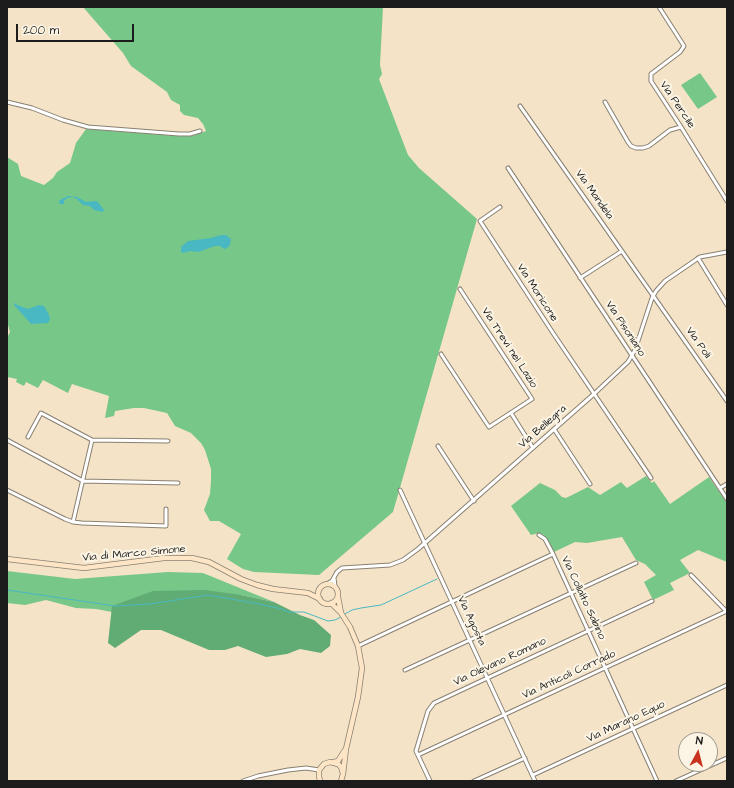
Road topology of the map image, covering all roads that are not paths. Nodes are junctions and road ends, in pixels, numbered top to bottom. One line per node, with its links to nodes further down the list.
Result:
1 (659, 7): 5 (street, Via Percile)
2 (7, 102): 6 (street)
3 (605, 102): 5 (street)
4 (520, 106): 10 (street, Via Mandela)
5 (681, 127): 8 (street, Via Percile)
6 (200, 131)
7 (508, 168): 13 (street, Via Pisoniano)
8 (727, 201)
9 (500, 208): 19 (street, Via Moricone)
10 (622, 251): 13 (street); 15 (street, Via Mandela)
11 (727, 252): 12 (street, Via Bellegra)
12 (698, 258): 15 (street, Via Bellegra); 16 (street)
13 (580, 278): 18 (street, Via Pisoniano)
14 (460, 289): 21 (street, Via Trevi nel Lazio)
15 (654, 295): 18 (street, Via Bellegra); 20 (street, Via Poli)
16 (727, 304)
17 (441, 354): 21 (street, Via Trevi nel Lazio)
18 (632, 356): 19 (street, Via Bellegra); 34 (street, Via Pisoniano)
19 (594, 394): 22 (street, Via Bellegra); 29 (street)
20 (727, 401)
21 (511, 413): 28 (street)
22 (554, 429): 28 (street, Via Bellegra); 32 (street)
23 (28, 437): 25 (street)
24 (7, 440): 30 (street)
25 (92, 440): 26 (street); 30 (street)
26 (168, 441)
27 (438, 446): 38 (street)
28 (533, 448): 38 (street, Via Bellegra)
29 (651, 478)
30 (83, 481): 31 (street); 40 (street)
31 (178, 483)
32 (590, 484)
33 (727, 484): 34 (street)
34 (720, 488): 37 (street, Via Pisoniano)
35 (7, 490): 40 (street)
36 (400, 490): 42 (street, Via Agosta)
37 (727, 499)
38 (474, 501): 42 (street, Via Bellegra)
39 (166, 510): 40 (street)
40 (73, 522)
41 (539, 535): 43 (street, Via Collalto Sabino)
42 (425, 544): 47 (street, Via Bellegra); 55 (street, Via Agosta)
43 (553, 554): 52 (street, Via Collalto Sabino); 55 (street)
44 (7, 559): 51 (street, Via di Marco Simone)
45 (636, 563): 52 (street)
46 (691, 575): 58 (street)
47 (334, 576): 48 (street, Via Bellegra); 49 (street)
48 (327, 584): 49 (street); 50 (street)
49 (335, 586): 53 (street)
50 (321, 587): 51 (street, Via di Marco Simone); 54 (street)
51 (304, 593): 54 (street, Via di Marco Simone)
52 (570, 593): 60 (street, Via Collalto Sabino); 61 (street)
53 (338, 597): 57 (street); 59 (street)
54 (320, 599): 57 (street)
55 (452, 601): 61 (street, Via Agosta); 62 (street)
56 (652, 601): 60 (street, Via Olevano Romano)
57 (331, 603): 59 (street)
58 (727, 611): 63 (street, Via Anticoli Corrado)
59 (341, 613): 62 (street)
60 (588, 631): 63 (street, Via Collalto Sabino); 65 (street, Via Olevano Romano)
61 (470, 640): 64 (street); 65 (street, Via Agosta)
62 (358, 646): 69 (street)
63 (605, 668): 67 (street, Via Anticoli Corrado); 68 (street, Via Collalto Sabino)
64 (405, 670)
65 (487, 678): 67 (street, Via Agosta); 70 (street, Via Olevano Romano)
66 (727, 685): 68 (street, Via Marano Equo)
67 (505, 715): 70 (street, Via Anticoli Corrado); 71 (street, Via Agosta)
68 (633, 728): 76 (street, Via Marano Equo); 83 (street, Via Collalto Sabino)
69 (346, 749): 73 (street); 75 (street)
70 (418, 755): 80 (street)
71 (524, 758): 76 (street, Via Agosta); 81 (street)
72 (727, 758): 84 (street)
73 (334, 762): 74 (street); 75 (street)
74 (319, 770): 77 (street); 78 (street)
75 (343, 774): 79 (street)
76 (532, 775): 82 (street, Via Agosta)
77 (243, 781)
78 (320, 781)
79 (341, 781)
80 (430, 781)
81 (474, 781)
82 (535, 781)
83 (657, 781)
84 (678, 781)

